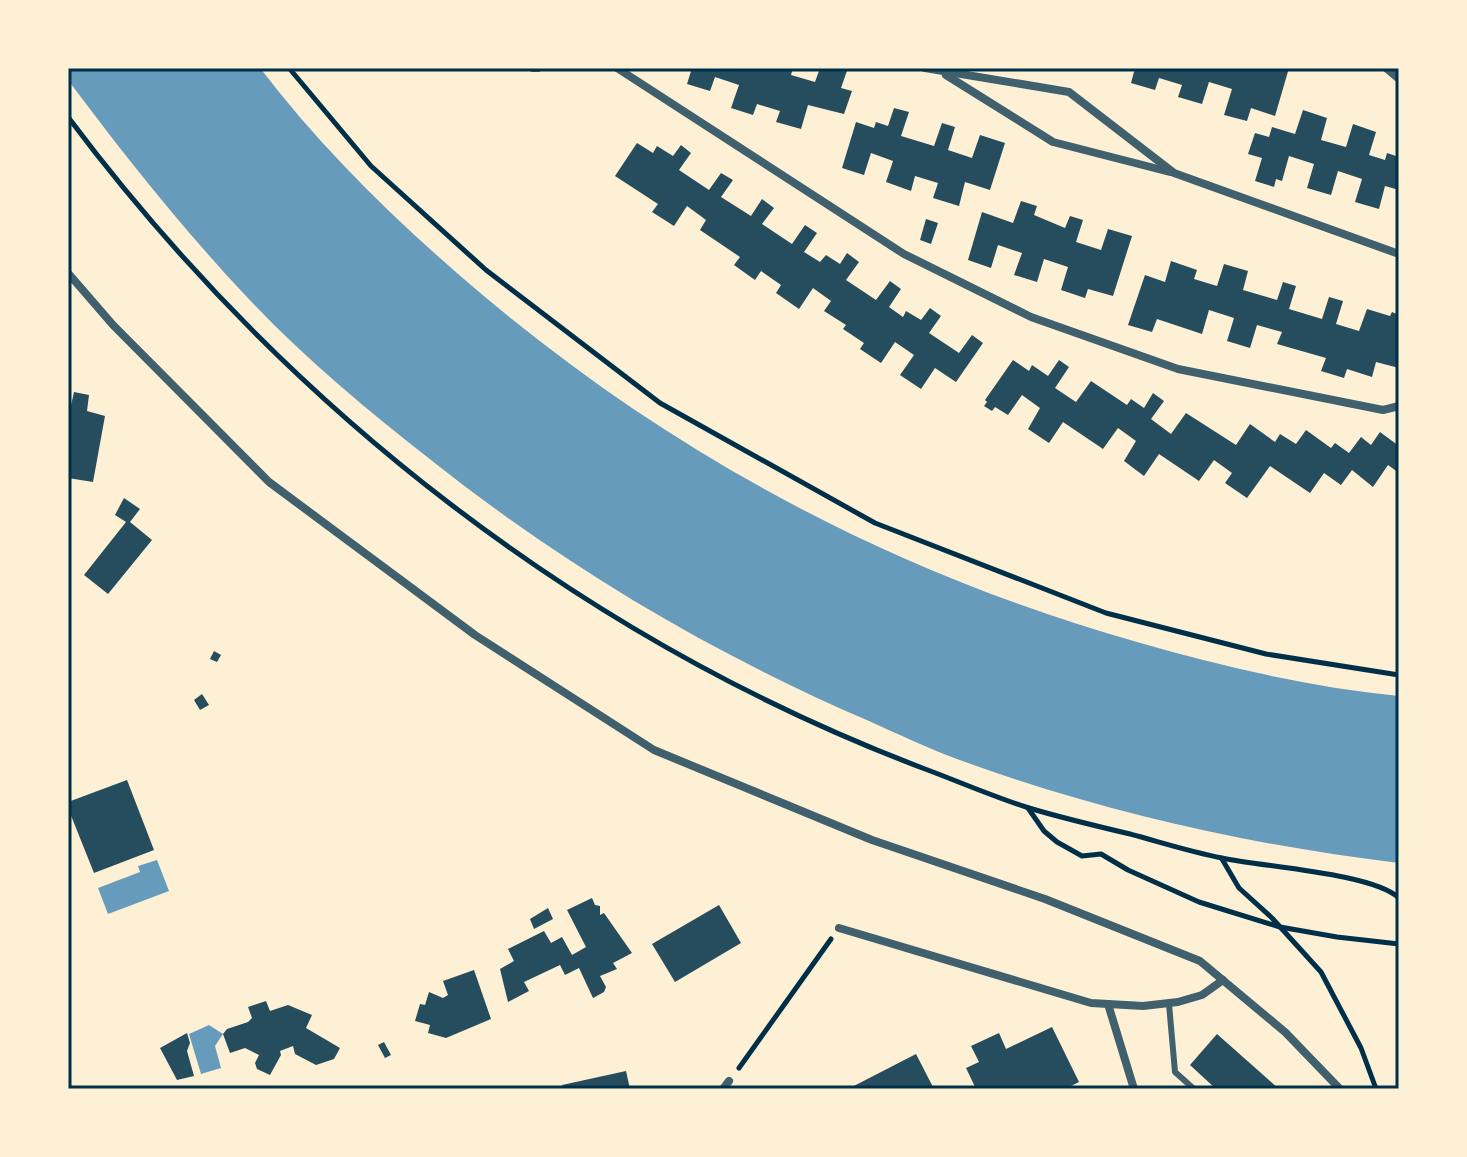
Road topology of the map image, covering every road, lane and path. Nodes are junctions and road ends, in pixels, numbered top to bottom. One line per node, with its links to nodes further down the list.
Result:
1 (289, 68): 12 (path)
2 (617, 68): 11 (street)
3 (925, 68): 5 (street)
4 (1386, 68): 6 (street)
5 (942, 72): 8 (street); 8 (street)
6 (1399, 79)
7 (68, 117): 13 (path)
8 (1174, 173): 9 (street)
9 (1399, 254)
10 (68, 273): 19 (street)
11 (1399, 406)
12 (1399, 675)
13 (1028, 808): 14 (path); 16 (path)
14 (1222, 858): 15 (path); 16 (path)
15 (1399, 898)
16 (1280, 927): 18 (path); 23 (path)
17 (839, 928): 20 (street); 22 (path)
18 (1399, 944)
19 (1223, 980): 21 (street); 26 (street)
20 (1108, 1004): 21 (street); 24 (street)
21 (1169, 1004): 25 (lane)
22 (726, 1085)
23 (1375, 1086)
24 (1134, 1089)
25 (1194, 1089)
26 (1340, 1089)

